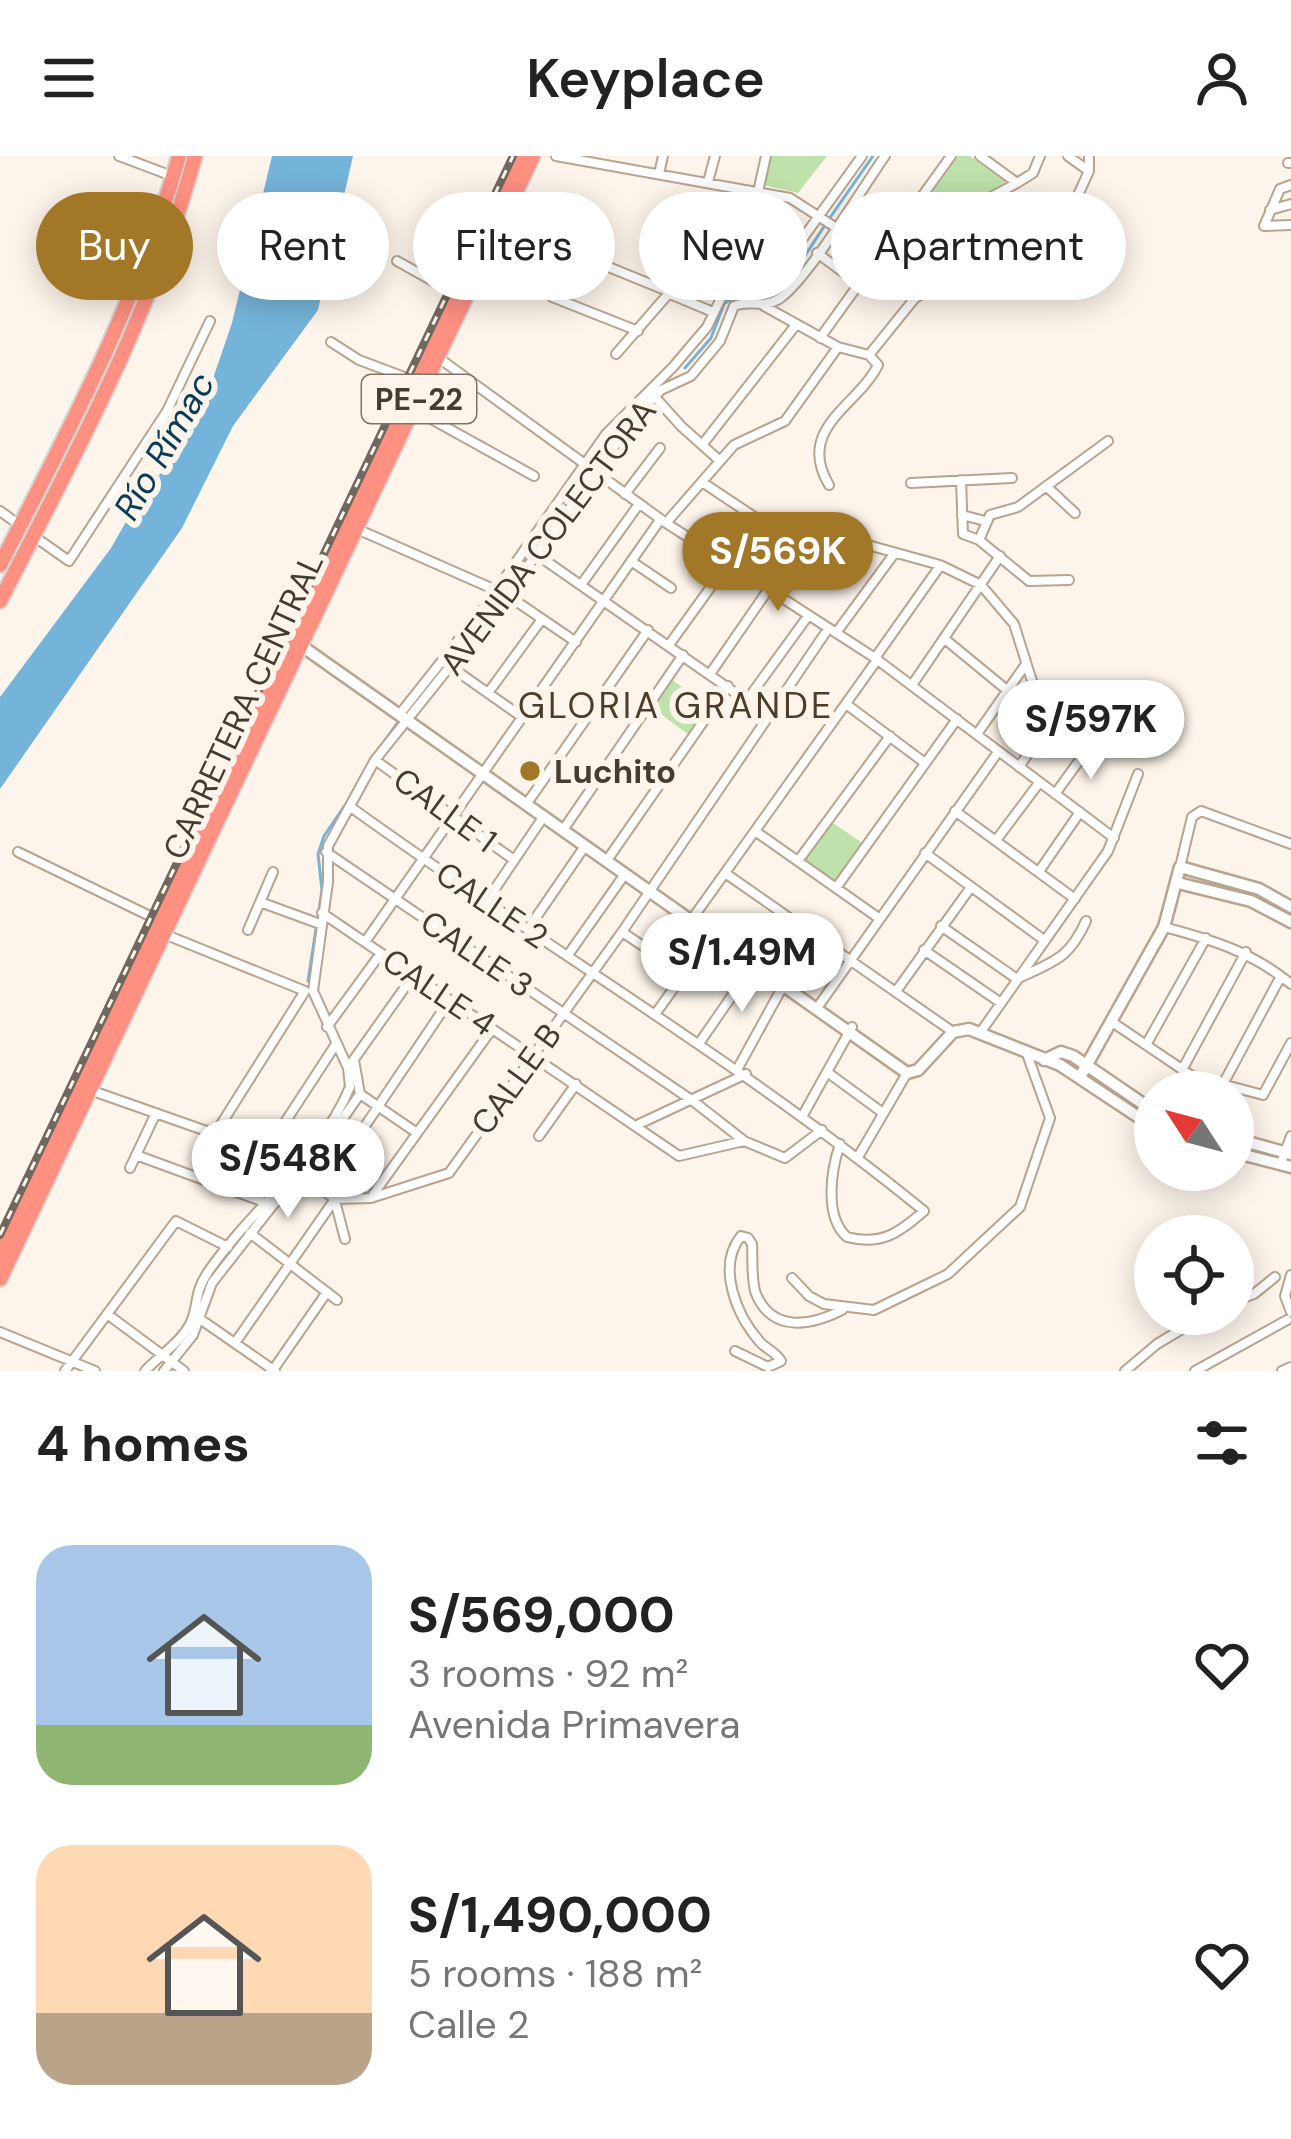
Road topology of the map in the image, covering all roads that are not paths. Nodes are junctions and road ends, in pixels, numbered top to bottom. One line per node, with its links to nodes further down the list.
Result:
1 (119, 156): 19 (street)
2 (179, 156): 19 (highway)
3 (195, 156): 86 (highway)
4 (523, 156): 23 (highway, CARRETERA CENTRAL / PE-22)
5 (533, 156): 24 (highway, CARRETERA CENTRAL / PE-22)
6 (556, 156): 18 (street)
7 (663, 156): 18 (street)
8 (715, 156): 20 (street)
9 (766, 156): 25 (street)
10 (862, 156): 33 (street, AVENIDA COLECTORA)
11 (885, 156): 26 (street, AVENIDA COLECTORA)
12 (951, 156): 27 (street)
13 (980, 156): 21 (street)
14 (1040, 156): 21 (street)
15 (1068, 156): 17 (street)
16 (1089, 156): 17 (street)
17 (1089, 171): 29 (street)
18 (659, 175): 20 (street)
19 (173, 176): 83 (highway)
20 (708, 182): 25 (street)
21 (1017, 183): 28 (street)
22 (1291, 185): 32 (street)
23 (509, 192)
24 (513, 192)
25 (758, 192)
26 (860, 192)
27 (926, 192)
28 (1001, 192)
29 (1079, 192)
30 (1291, 204): 32 (street)
31 (807, 207): 33 (street)
32 (1270, 210): 35 (street)
33 (820, 214): 34 (street); 49 (street, AVENIDA COLECTORA)
34 (831, 224)
35 (1291, 225)
36 (831, 233): 37 (street, AVENIDA COLECTORA)
37 (817, 253): 39 (street); 48 (street, AVENIDA COLECTORA)
38 (397, 261): 40 (street)
39 (831, 263)
40 (413, 270)
41 (455, 300): 56 (highway, CARRETERA CENTRAL / PE-22)
42 (460, 300): 56 (highway, CARRETERA CENTRAL / PE-22)
43 (560, 300): 52 (street)
44 (665, 300): 52 (street)
45 (684, 300): 49 (street)
46 (846, 300): 53 (street)
47 (913, 300): 58 (street)
48 (763, 305): 51 (street); 61 (street, AVENIDA COLECTORA)
49 (713, 313): 59 (street, AVENIDA COLECTORA)
50 (210, 321): 86 (street)
51 (795, 326): 53 (street); 64 (street)
52 (638, 331): 57 (street)
53 (820, 338): 55 (street)
54 (332, 342): 60 (street)
55 (838, 346): 58 (street); 66 (street)
56 (434, 355): 60 (highway, CARRETERA CENTRAL / PE-22); 62 (highway, CARRETERA CENTRAL / PE-22); 67 (street)
57 (616, 355)
58 (869, 355): 74 (street)
59 (658, 380): 61 (street); 67 (street, AVENIDA COLECTORA)
60 (415, 381): 108 (highway, CARRETERA CENTRAL / PE-22)
61 (653, 398): 64 (street); 68 (street, AVENIDA COLECTORA)
62 (414, 409): 69 (street); 85 (highway, CARRETERA CENTRAL / PE-22)
63 (1108, 441): 75 (street)
64 (702, 445): 66 (street)
65 (660, 448): 76 (street)
66 (720, 460): 72 (street)
67 (584, 465): 68 (street); 99 (street, AVENIDA COLECTORA)
68 (594, 472): 76 (street); 88 (street, AVENIDA COLECTORA)
69 (535, 476)
70 (1012, 478): 71 (street)
71 (961, 480): 73 (street); 80 (street)
72 (702, 482): 82 (street); 84 (street)
73 (911, 483)
74 (829, 485)
75 (1046, 486): 79 (street); 81 (street)
76 (625, 494): 77 (street)
77 (639, 504): 82 (street); 96 (street)
78 (0, 512): 83 (street)
79 (1075, 513)
80 (962, 515): 81 (street); 87 (street)
81 (986, 521): 87 (street)
82 (663, 522): 91 (street); 92 (street)
83 (20, 526): 86 (street); 93 (highway)
84 (810, 529): 89 (street); 100 (street)
85 (357, 530): 99 (street); 108 (highway, CARRETERA CENTRAL / PE-22)
86 (34, 536): 102 (highway)
87 (979, 540): 90 (street)
88 (536, 554): 96 (street); 101 (street, AVENIDA COLECTORA)
89 (894, 554): 94 (street); 107 (street, CALLE B)
90 (1000, 556): 95 (street); 97 (street)
91 (632, 561): 98 (street); 103 (street)
92 (728, 563): 100 (street); 111 (street)
93 (0, 565)
94 (940, 565): 97 (street); 113 (street)
95 (1069, 580)
96 (581, 585): 103 (street)
97 (981, 585): 109 (street); 114 (street)
98 (671, 588)
99 (495, 590): 101 (street); 123 (street, AVENIDA COLECTORA)
100 (769, 590): 104 (street); 116 (street)
101 (507, 595): 105 (street); 115 (street, AVENIDA COLECTORA)
102 (0, 601)
103 (603, 602): 106 (street); 110 (street)
104 (808, 616): 107 (street); 121 (street)
105 (542, 619): 110 (street); 120 (street)
106 (648, 630): 111 (street); 138 (street)
107 (832, 631): 113 (street); 125 (street, CALLE B)
108 (299, 640): 123 (street); 178 (highway, CARRETERA CENTRAL / PE-22)
109 (946, 640): 117 (street); 119 (street)
110 (576, 642): 124 (street)
111 (670, 646): 112 (street)
112 (683, 655): 116 (street); 144 (street)
113 (876, 659): 117 (street); 122 (street)
114 (1027, 663): 119 (street); 133 (street)
115 (451, 667): 120 (street); 123 (street, AVENIDA COLECTORA)
116 (710, 674): 118 (street)
117 (912, 685): 126 (street)
118 (728, 686): 121 (street); 153 (street)
119 (1008, 691): 127 (street)
120 (488, 693): 124 (street)
121 (747, 700): 125 (street)
122 (846, 704): 128 (street); 145 (street)
123 (406, 714): 131 (street, AVENIDA COLECTORA); 134 (street)
124 (522, 717): 134 (street)
125 (770, 717): 164 (street, CALLE B)
126 (957, 719): 127 (street); 132 (street)
127 (977, 734): 130 (street)
128 (890, 736): 132 (street); 156 (street)
129 (1092, 743): 137 (street)
130 (998, 752): 133 (street); 140 (street)
131 (375, 760): 139 (street, AVENIDA COLECTORA); 142 (street, CALLE 1)
132 (925, 764): 165 (street)
133 (1019, 767): 136 (street)
134 (485, 770): 138 (street); 142 (street); 143 (street)
135 (1138, 774): 146 (street)
136 (1039, 783): 137 (street); 147 (street)
137 (1055, 794): 141 (street)
138 (530, 800): 144 (street)
139 (352, 808): 150 (street, AVENIDA COLECTORA); 154 (street, CALLE 2)
140 (955, 811): 147 (street); 152 (street)
141 (1080, 812): 146 (street); 158 (street)
142 (453, 816): 154 (street); 155 (street, CALLE 1)
143 (544, 816): 144 (street); 155 (street)
144 (565, 828): 149 (street); 153 (street)
145 (755, 831): 156 (street); 161 (street)
146 (1114, 838): 167 (street)
147 (997, 839): 158 (street)
148 (1291, 844): 157 (street)
149 (586, 845): 160 (street); 180 (street)
150 (326, 851): 166 (street, CALLE 3); 171 (street, AVENIDA COLECTORA)
151 (18, 852): 178 (street)
152 (925, 853): 163 (street); 173 (street)
153 (610, 856): 164 (street)
154 (423, 860): 166 (street); 169 (street, CALLE 2)
155 (514, 860): 169 (street)
156 (798, 861): 165 (street)
157 (1180, 867): 162 (street); 170 (street)
158 (1040, 870): 167 (street)
159 (272, 872): 168 (street)
160 (626, 873): 164 (street); 190 (street)
161 (725, 873): 172 (street); 191 (street)
162 (1178, 883): 175 (street); 179 (street)
163 (971, 886): 177 (street); 185 (street)
164 (651, 888): 172 (street); 182 (street, CALLE B)
165 (836, 888): 173 (street)
166 (396, 898): 186 (street); 205 (street, CALLE 3)
167 (1075, 899): 185 (street)
168 (260, 902): 176 (street); 181 (street)
169 (485, 902): 180 (street, CALLE 2)
170 (1291, 907)
171 (322, 913): 176 (street, AVENIDA COLECTORA); 186 (street, CALLE 4)
172 (694, 917): 183 (street); 204 (street)
173 (880, 919): 191 (street)
174 (1086, 921): 197 (street)
175 (1291, 922)
176 (321, 925): 201 (street, AVENIDA COLECTORA)
177 (941, 926): 187 (street); 197 (street)
178 (162, 927): 201 (street); 229 (highway, CARRETERA CENTRAL / PE-22)
179 (1164, 927): 184 (street); 207 (street)
180 (528, 929): 190 (street, CALLE 2)
181 (248, 930)
182 (622, 932): 193 (street, CALLE B); 194 (street)
183 (713, 934): 192 (street); 194 (street)
184 (1206, 938): 188 (street); 216 (street)
185 (1045, 940): 197 (street)
186 (364, 942): 189 (street, CALLE 4)
187 (924, 950): 200 (street); 203 (street)
188 (1246, 952): 196 (street); 222 (street)
189 (381, 953): 195 (street, CALLE 4); 208 (street)
190 (567, 956): 193 (street, CALLE 2)
191 (850, 959): 200 (street); 204 (street)
192 (755, 963): 198 (street); 213 (street)
193 (593, 972): 205 (street, CALLE B); 206 (street, CALLE 2)
194 (685, 974): 206 (street)
195 (413, 976): 202 (street, CALLE 4); 220 (street)
196 (1281, 976): 199 (street); 224 (street)
197 (1018, 979): 203 (street)
198 (784, 984): 204 (street); 223 (street)
199 (1291, 984)
200 (897, 990): 211 (street)
201 (309, 991): 208 (street); 242 (street)
202 (449, 1001): 209 (street, CALLE 4); 234 (street)
203 (1000, 1003): 212 (street)
204 (818, 1006): 210 (street)
205 (564, 1012): 218 (street, CALLE B); 233 (street, CALLE 3)
206 (656, 1013): 213 (street, CALLE 2)
207 (1112, 1022): 216 (street); 221 (street)
208 (327, 1028): 215 (street)
209 (492, 1029): 218 (street, CALLE 4); 241 (street)
210 (851, 1029): 225 (street); 226 (street)
211 (953, 1032): 212 (street); 226 (street)
212 (980, 1033): 217 (street)
213 (700, 1042): 223 (street, CALLE 2)
214 (1291, 1043): 230 (street)
215 (337, 1044): 220 (street); 248 (street)
216 (1146, 1046): 222 (street)
217 (1027, 1054): 219 (street); 271 (street)
218 (535, 1055): 228 (street, CALLE 4); 256 (street, CALLE B)
219 (1044, 1060): 221 (street); 227 (street)
220 (351, 1064): 231 (street); 254 (street)
221 (1087, 1064): 227 (street); 232 (street)
222 (1182, 1070)
223 (742, 1071): 233 (street); 238 (street, CALLE 2)
224 (1230, 1071)
225 (826, 1072): 236 (street); 238 (street)
226 (912, 1072): 236 (street)
227 (1080, 1077): 237 (street)
228 (576, 1084): 239 (street, CALLE 4); 243 (street)
229 (85, 1089): 235 (street); 262 (highway, CARRETERA CENTRAL / PE-22); 267 (highway, CARRETERA CENTRAL / PE-22)
230 (1254, 1093)
231 (360, 1094): 234 (street); 254 (street)
232 (1134, 1097)
233 (693, 1101): 239 (street); 245 (street, CALLE 3)
234 (378, 1106): 241 (street); 255 (street)
235 (156, 1113): 242 (street); 249 (street)
236 (884, 1113): 251 (street)
237 (1134, 1114)
238 (803, 1115): 240 (street, CALLE 2)
239 (637, 1124): 245 (street, CALLE 4)
240 (822, 1130): 245 (street); 246 (street, CALLE 2)
241 (417, 1133): 256 (street)
242 (215, 1134): 248 (street)
243 (539, 1136)
244 (1291, 1136): 252 (street)
245 (744, 1141)
246 (840, 1144): 251 (street, CALLE 2); 251 (street, CALLE 2)
247 (1254, 1146): 252 (street)
248 (265, 1154): 254 (street)
249 (136, 1155): 253 (street); 258 (street)
250 (1254, 1155): 252 (street)
251 (858, 1157)
252 (1287, 1159)
253 (130, 1168)
254 (299, 1173): 255 (street); 258 (street)
255 (322, 1190): 257 (street)
256 (371, 1198): 257 (street)
257 (335, 1199): 260 (street); 263 (street)
258 (269, 1204): 259 (street); 261 (street)
259 (250, 1233): 261 (street); 263 (street)
260 (345, 1239)
261 (232, 1249): 272 (street); 274 (street)
262 (0, 1255)
263 (289, 1264): 268 (street); 277 (street)
264 (1291, 1275): 273 (street)
265 (1275, 1276): 269 (street)
266 (792, 1277): 271 (street)
267 (0, 1279)
268 (327, 1292): 270 (street); 288 (street)
269 (1254, 1294)
270 (337, 1300)
271 (844, 1309): 278 (street)
272 (107, 1314): 279 (street); 280 (street)
273 (1289, 1316): 290 (street)
274 (196, 1317): 277 (street); 279 (street); 281 (street)
275 (0, 1332): 280 (street)
276 (1172, 1335): 289 (street)
277 (235, 1343): 288 (street)
278 (735, 1351)
279 (160, 1356): 281 (street); 285 (street)
280 (74, 1359): 283 (street); 284 (street)
281 (173, 1363): 286 (street); 287 (street)
282 (1291, 1366): 291 (street)
283 (65, 1371)
284 (95, 1371)
285 (146, 1371)
286 (164, 1371)
287 (184, 1371)
288 (274, 1371)
289 (1125, 1371)
290 (1195, 1371)
291 (1282, 1371)

